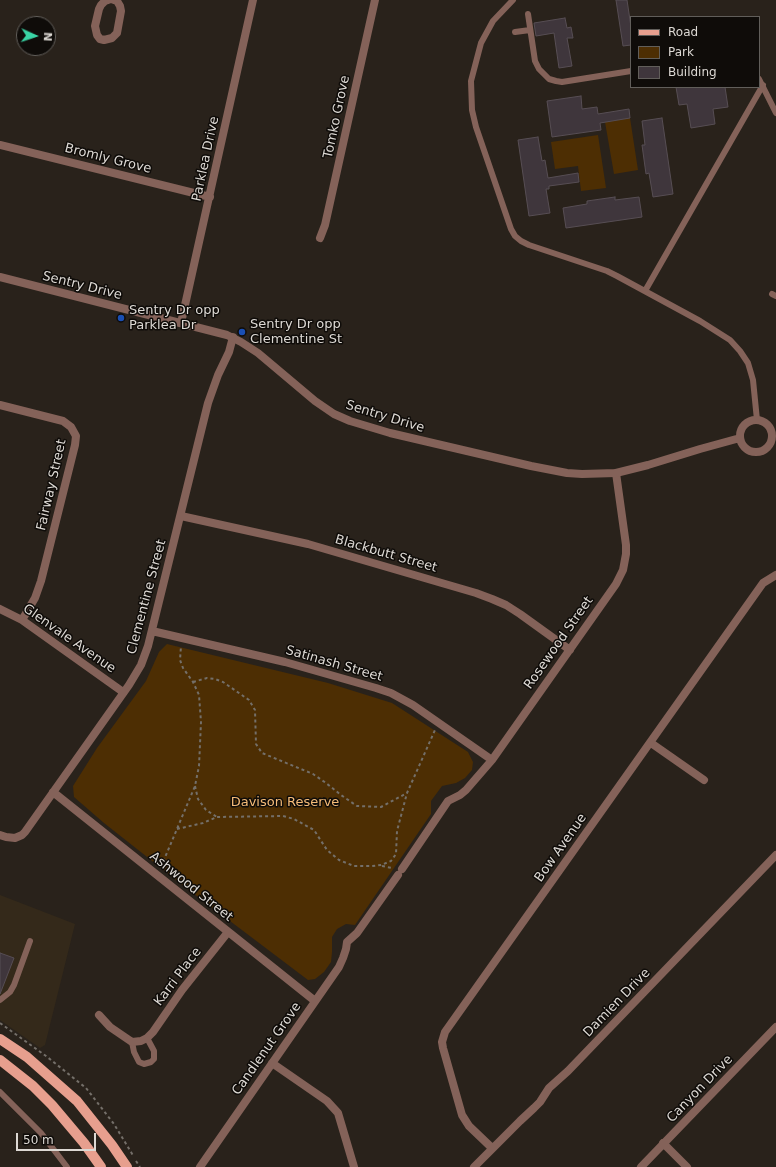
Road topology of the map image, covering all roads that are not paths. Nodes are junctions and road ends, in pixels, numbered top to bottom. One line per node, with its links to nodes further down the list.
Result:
1 (108, 0): 2 (street)
2 (114, 0)
3 (253, 0): 14 (street, Parklea Drive)
4 (375, 0): 15 (street, Tomko Grove)
5 (513, 0): 17 (lane)
6 (528, 14): 7 (lane)
7 (530, 30): 8 (lane); 9 (lane)
8 (515, 32)
9 (630, 71)
10 (760, 80): 11 (lane)
11 (763, 85): 12 (lane); 17 (lane)
12 (776, 113)
13 (0, 145): 14 (street, Bromly Grove)
14 (210, 197): 18 (street, Parklea Drive)
15 (320, 238)
16 (0, 277): 18 (street, Sentry Drive)
17 (645, 290): 21 (lane)
18 (181, 323): 19 (street, Sentry Drive)
19 (234, 337): 24 (street, Sentry Drive); 25 (street, Clementine Street)
20 (0, 405): 28 (street, Fairway Street)
21 (757, 420): 22 (street); 23 (street)
22 (774, 437): 23 (street)
23 (740, 438): 24 (street, Sentry Drive)
24 (616, 473): 30 (street, Rosewood Street)
25 (181, 516): 29 (street, Clementine Street); 30 (street, Blackbutt Street)
26 (776, 575): 32 (street, Bow Avenue)
27 (0, 609): 28 (street, Glenvale Avenue)
28 (22, 620): 31 (street, Glenvale Avenue)
29 (152, 631): 31 (street, Clementine Street); 33 (street, Satinash Street)
30 (570, 650): 33 (street, Rosewood Street)
31 (123, 692): 35 (street, Clementine Street)
32 (651, 743): 34 (street); 52 (street, Bow Avenue)
33 (492, 760): 40 (street, Rosewood Street)
34 (704, 780)
35 (52, 792): 36 (street, Clementine Street); 38 (street, Ashwood Street)
36 (0, 835)
37 (776, 855): 52 (street, Damien Drive)
38 (228, 932): 42 (street, Ashwood Street); 45 (street, Karri Place)
39 (30, 941): 41 (lane)
40 (346, 942): 42 (street, Candlenut Grove)
41 (0, 1000)
42 (315, 1000): 49 (street, Candlenut Grove)
43 (99, 1015): 47 (street)
44 (774, 1033): 51 (street, Canyon Drive)
45 (147, 1038): 47 (street); 47 (lane)
46 (0, 1039): 55 (main road)
47 (132, 1042)
48 (0, 1060): 54 (main road)
49 (272, 1063): 56 (street, Candlenut Grove); 57 (street)
50 (0, 1092): 53 (lane)
51 (664, 1143): 59 (street, Canyon Drive); 60 (street)
52 (492, 1148): 58 (street, Damien Drive)
53 (67, 1167)
54 (101, 1167)
55 (127, 1167)
56 (200, 1167)
57 (354, 1167)
58 (474, 1167)
59 (641, 1167)
60 (687, 1167)

